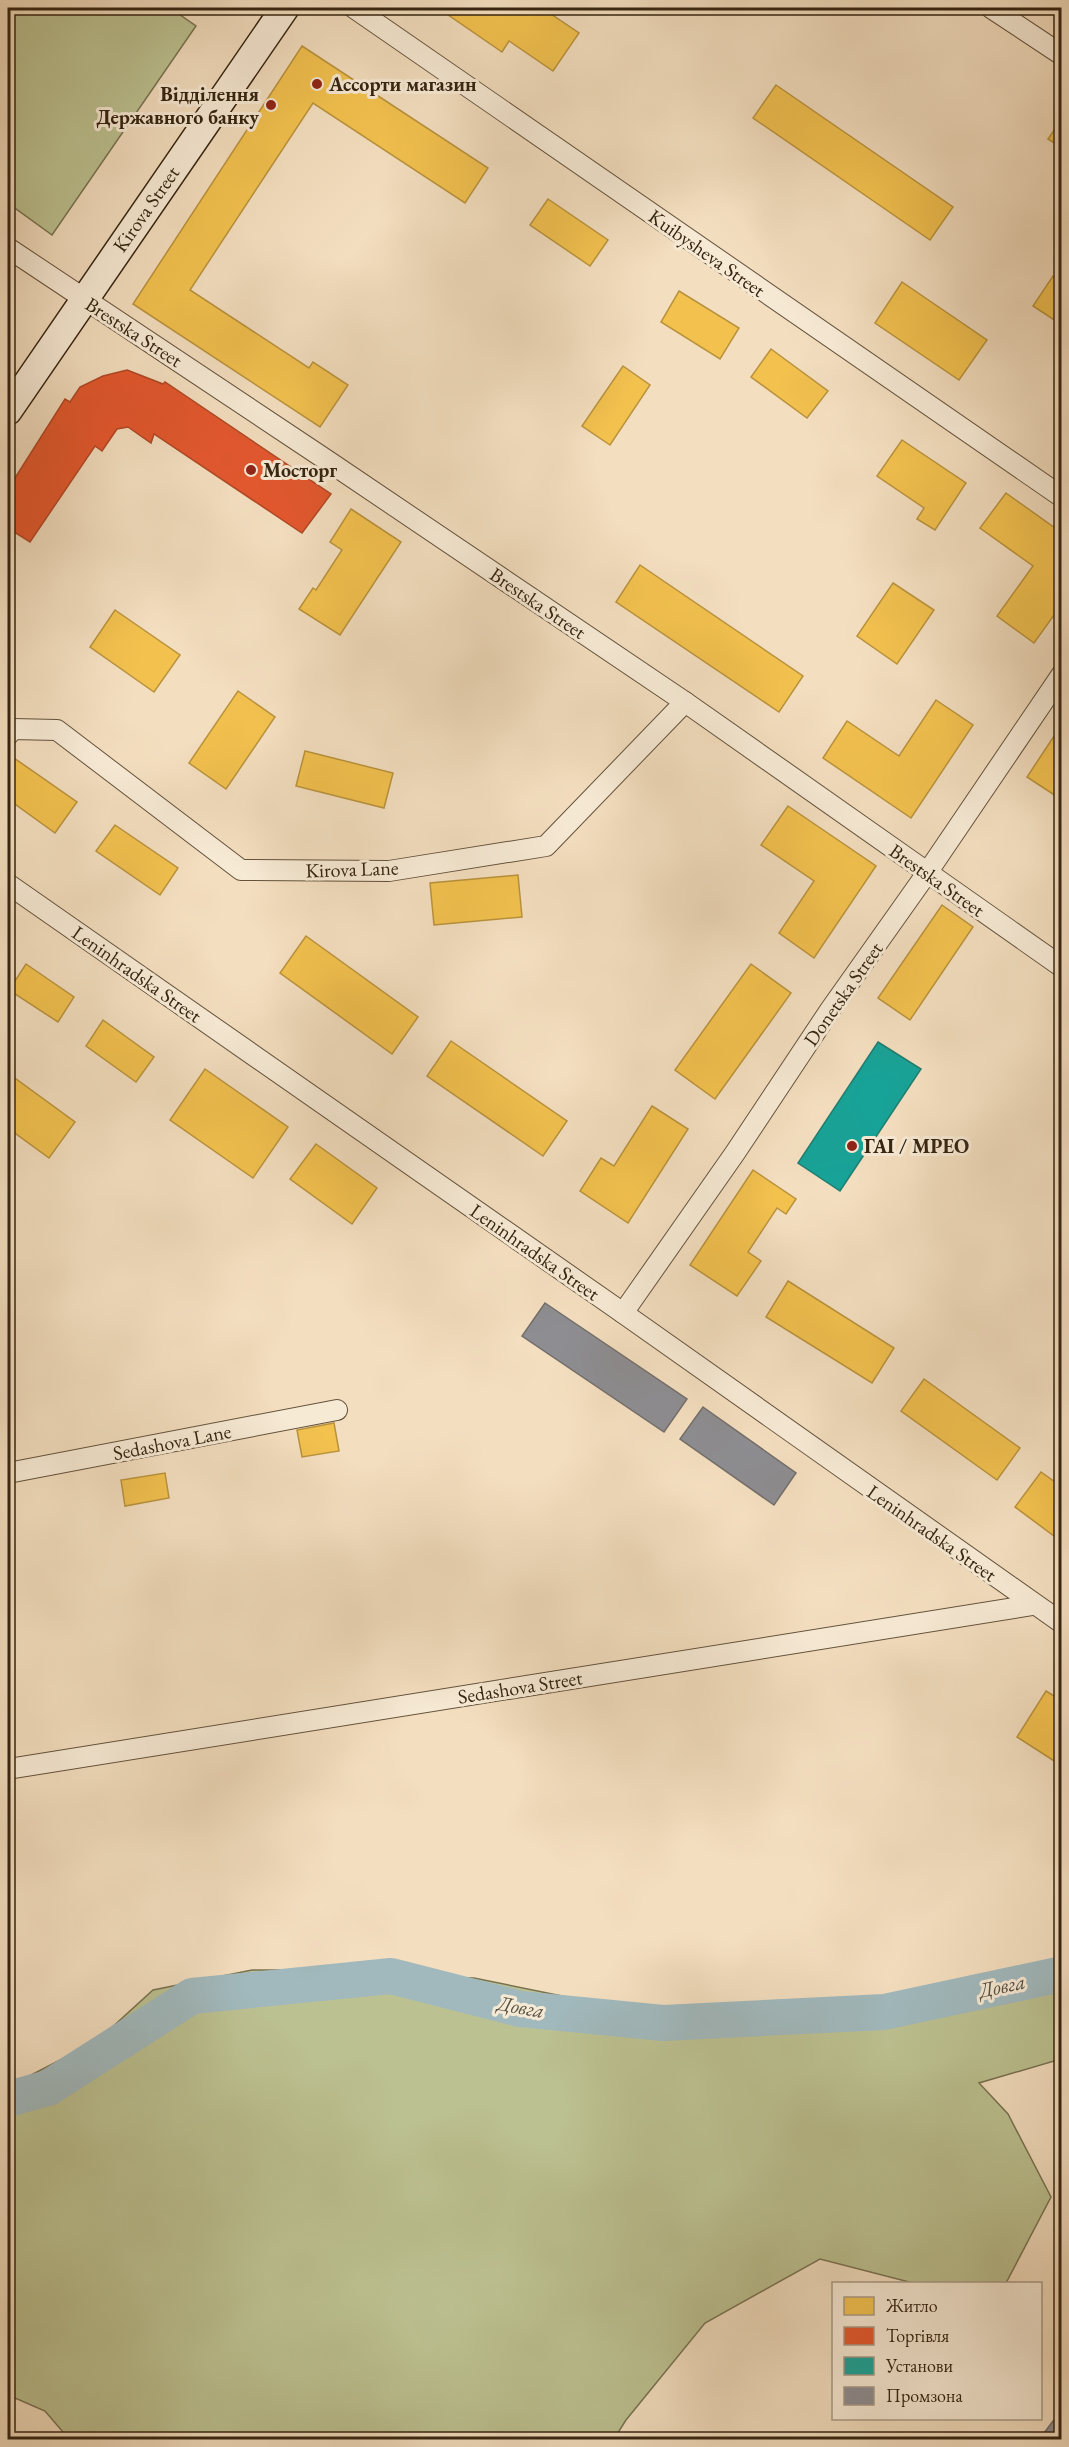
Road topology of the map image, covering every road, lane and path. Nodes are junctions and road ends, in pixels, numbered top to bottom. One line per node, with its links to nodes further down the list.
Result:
1 (285, 8): 6 (main road, Kirova Street)
2 (354, 8): 8 (street, Kuibysheva Street)
3 (991, 8): 4 (street)
4 (1062, 55)
5 (8, 248): 6 (street, Brestska Street)
6 (83, 299): 7 (main road, Kirova Street); 10 (street, Brestska Street)
7 (8, 411)
8 (1062, 497)
9 (1062, 674): 12 (street, Donetska Street)
10 (685, 702): 11 (street, Kirova Lane); 12 (street, Brestska Street)
11 (8, 735)
12 (927, 873): 14 (street, Brestska Street); 15 (street, Donetska Street)
13 (8, 884): 15 (street, Leninhradska Street)
14 (1062, 967)
15 (623, 1313): 18 (street, Leninhradska Street)
16 (337, 1410): 17 (street, Sedashova Lane)
17 (8, 1473)
18 (1034, 1605): 19 (street, Leninhradska Street); 20 (street, Sedashova Street)
19 (1062, 1623)
20 (8, 1769)

